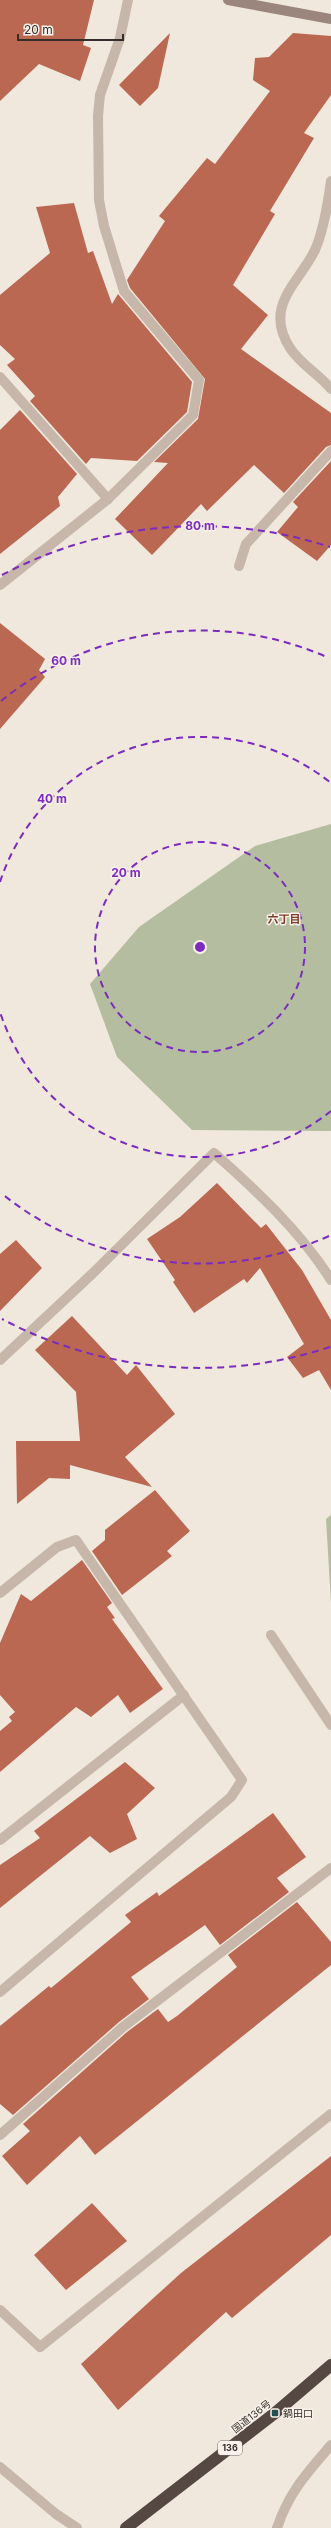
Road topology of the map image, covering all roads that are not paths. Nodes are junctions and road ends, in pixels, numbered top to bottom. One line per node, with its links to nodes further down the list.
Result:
1 (128, 0): 8 (street)
2 (228, 0): 3 (main road)
3 (331, 19)
4 (331, 181): 6 (street)
5 (0, 377): 8 (street)
6 (331, 389)
7 (331, 452): 9 (street)
8 (108, 499): 10 (street)
9 (239, 566)
10 (1, 583)
11 (331, 1280): 12 (street)
12 (0, 1360)
13 (0, 1593): 15 (street)
14 (271, 1635): 16 (street)
15 (184, 1695): 17 (street); 19 (street)
16 (331, 1725)
17 (0, 1840)
18 (331, 1868): 21 (street)
19 (0, 1992)
20 (331, 2114): 22 (street)
21 (0, 2134)
22 (0, 2310)
23 (331, 2365): 27 (highway, 国道136号 / 136)
24 (331, 2445): 28 (street)
25 (0, 2467): 26 (street)
26 (77, 2528)
27 (126, 2528)
28 (277, 2528)

